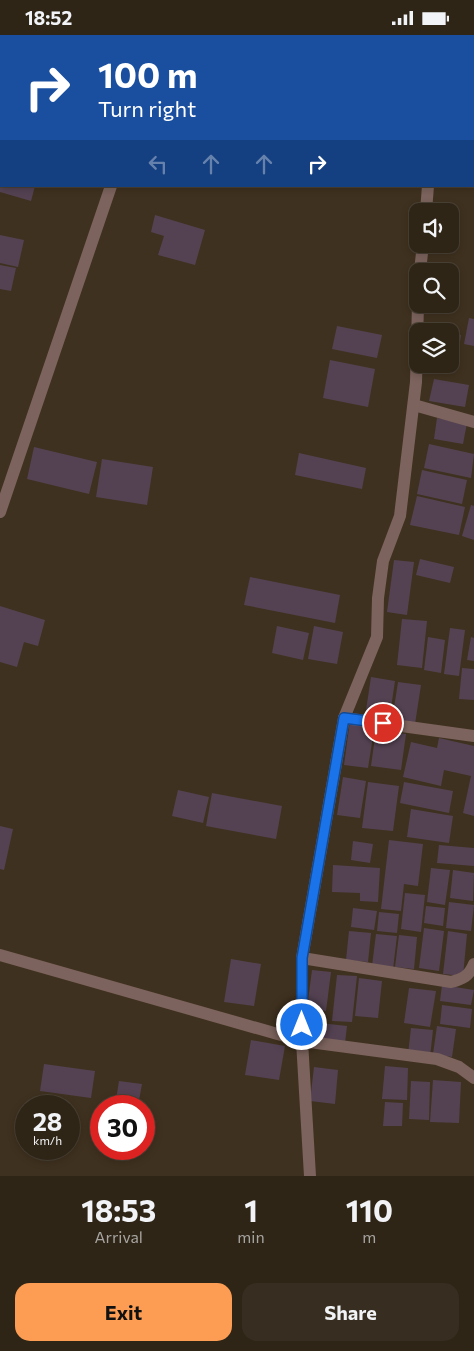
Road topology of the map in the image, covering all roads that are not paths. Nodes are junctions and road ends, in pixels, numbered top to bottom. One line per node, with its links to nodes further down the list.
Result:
1 (111, 187): 7 (street)
2 (428, 187): 3 (street)
3 (427, 203)
4 (418, 313): 5 (street)
5 (414, 405): 6 (street); 8 (street)
6 (474, 422)
7 (0, 512)
8 (344, 718): 9 (street); 11 (street)
9 (474, 736)
10 (0, 955): 13 (street)
11 (302, 958): 12 (street); 13 (street)
12 (474, 964)
13 (302, 1041): 14 (street); 15 (street)
14 (474, 1078)
15 (310, 1176)

